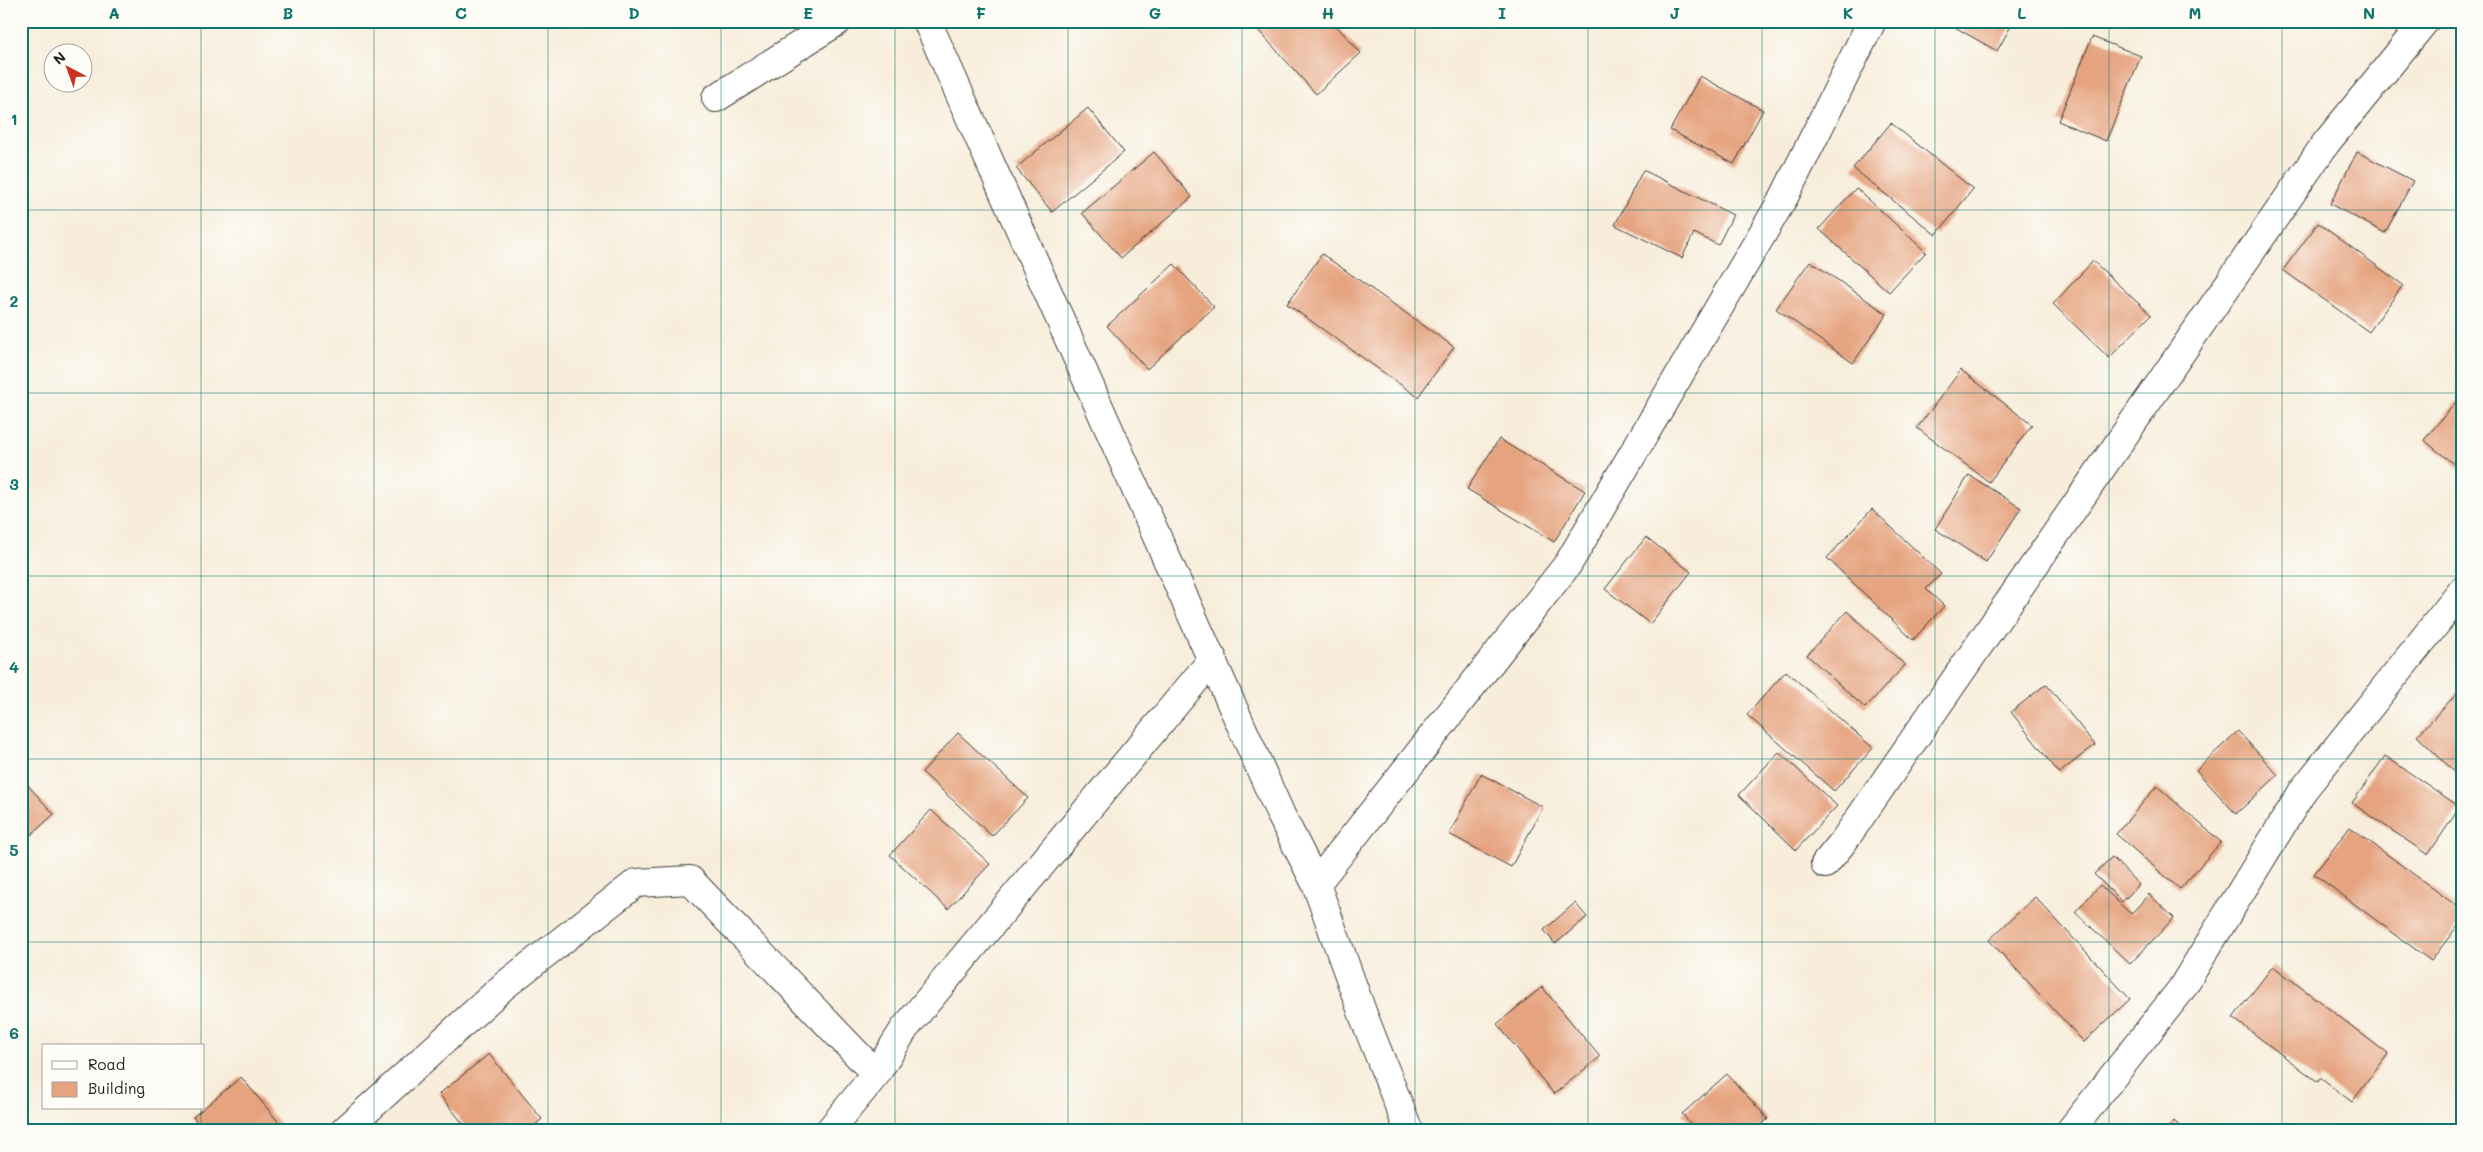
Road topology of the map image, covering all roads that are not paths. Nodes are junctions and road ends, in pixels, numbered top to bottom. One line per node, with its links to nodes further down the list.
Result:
1 (838, 21): 5 (street)
2 (927, 21): 7 (street)
3 (1872, 21): 9 (street)
4 (2425, 21): 8 (street)
5 (716, 98)
6 (2462, 591): 14 (street)
7 (1213, 659): 9 (street); 10 (street)
8 (1825, 864)
9 (1316, 884): 13 (street)
10 (876, 1074): 11 (street); 12 (street)
11 (344, 1131)
12 (829, 1131)
13 (1409, 1131)
14 (2070, 1131)

